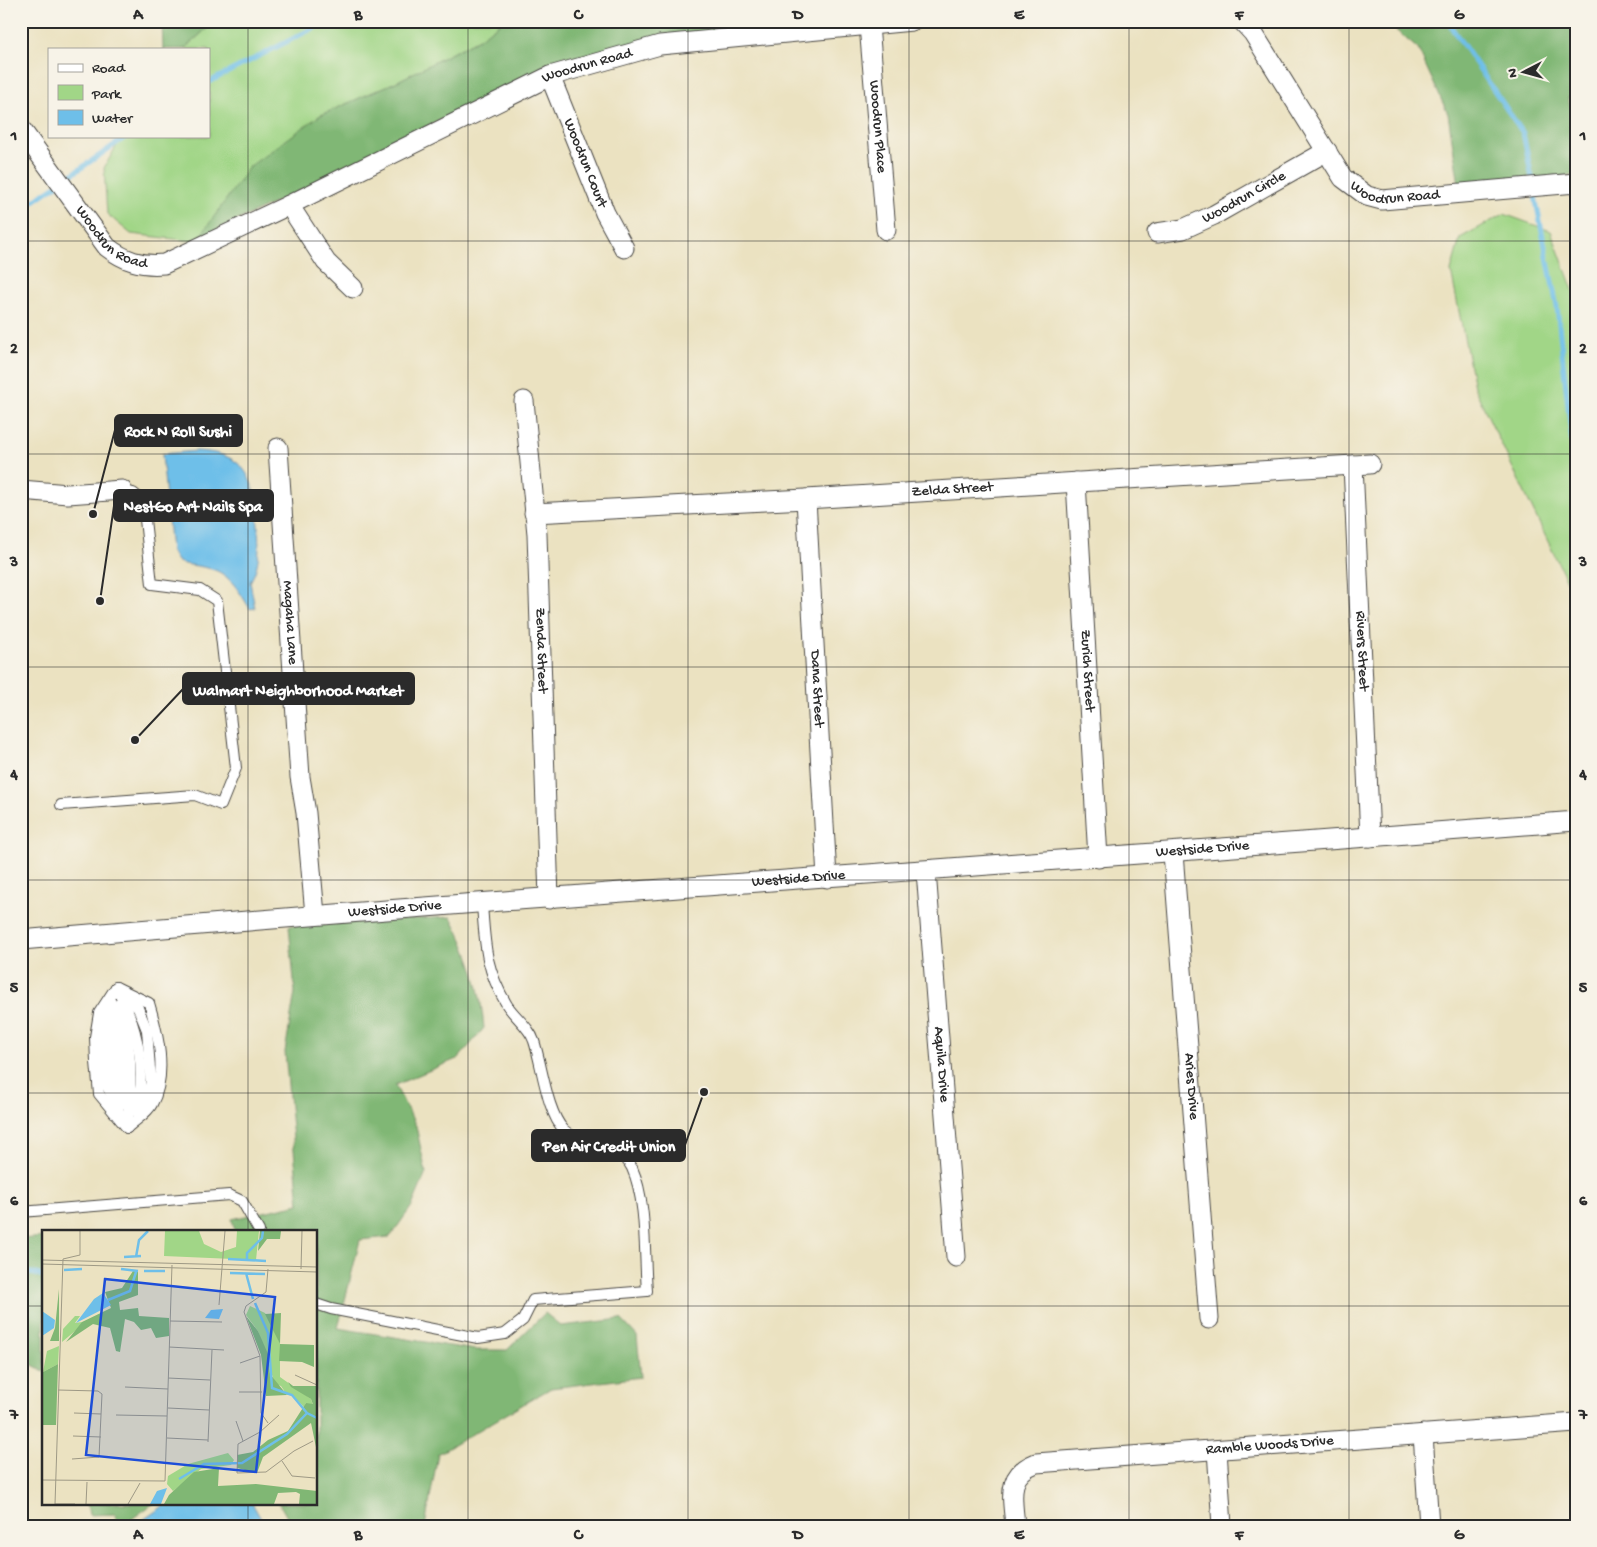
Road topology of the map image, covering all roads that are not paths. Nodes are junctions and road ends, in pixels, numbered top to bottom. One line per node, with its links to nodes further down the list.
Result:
1 (912, 21): 3 (street, Woodrun Road)
2 (1242, 21): 6 (street, Woodrun Road)
3 (869, 25): 4 (street, Woodrun Road); 9 (street, Woodrun Place)
4 (550, 76): 8 (street, Woodrun Road); 11 (street, Woodrun Court)
5 (21, 130): 8 (street, Woodrun Road)
6 (1327, 151): 7 (street, Woodrun Road); 10 (street, Woodrun Circle)
7 (1576, 184)
8 (290, 205): 12 (street)
9 (886, 230)
10 (1156, 233)
11 (624, 248)
12 (353, 288)
13 (524, 401): 20 (street, Zenda Street)
14 (278, 448): 30 (street, Magaha Lane)
15 (1361, 465): 16 (street, Zelda Street); 23 (street, Rivers Street)
16 (1076, 482): 19 (street, Zelda Street); 25 (street, Zurich Street)
17 (21, 490): 18 (street)
18 (122, 490): 21 (lane)
19 (806, 499): 20 (street, Zelda Street); 27 (street, Dana Street)
20 (534, 513): 28 (street, Zenda Street)
21 (61, 805)
22 (1576, 821): 23 (street, Westside Drive)
23 (1370, 837): 24 (street, Westside Drive)
24 (1173, 853): 25 (street, Westside Drive); 38 (street, Aries Drive)
25 (1098, 858): 26 (street, Westside Drive)
26 (926, 871): 27 (street, Westside Drive); 36 (street, Aquila Drive)
27 (827, 878): 28 (street, Westside Drive)
28 (549, 899): 29 (street, Westside Drive)
29 (482, 904): 30 (street, Westside Drive); 37 (lane)
30 (315, 915): 31 (street, Westside Drive)
31 (21, 940)
32 (116, 988): 33 (lane); 33 (lane); 33 (lane); 33 (lane)
33 (127, 1128)
34 (21, 1212): 35 (lane)
35 (258, 1230)
36 (956, 1257)
37 (318, 1305)
38 (1209, 1320)
39 (1576, 1423): 40 (street, Ramble Woods Drive)
40 (1423, 1434): 41 (street, Ramble Woods Drive); 44 (street)
41 (1217, 1450): 42 (street, Ramble Woods Drive); 43 (street)
42 (1015, 1526)
43 (1222, 1526)
44 (1429, 1526)

